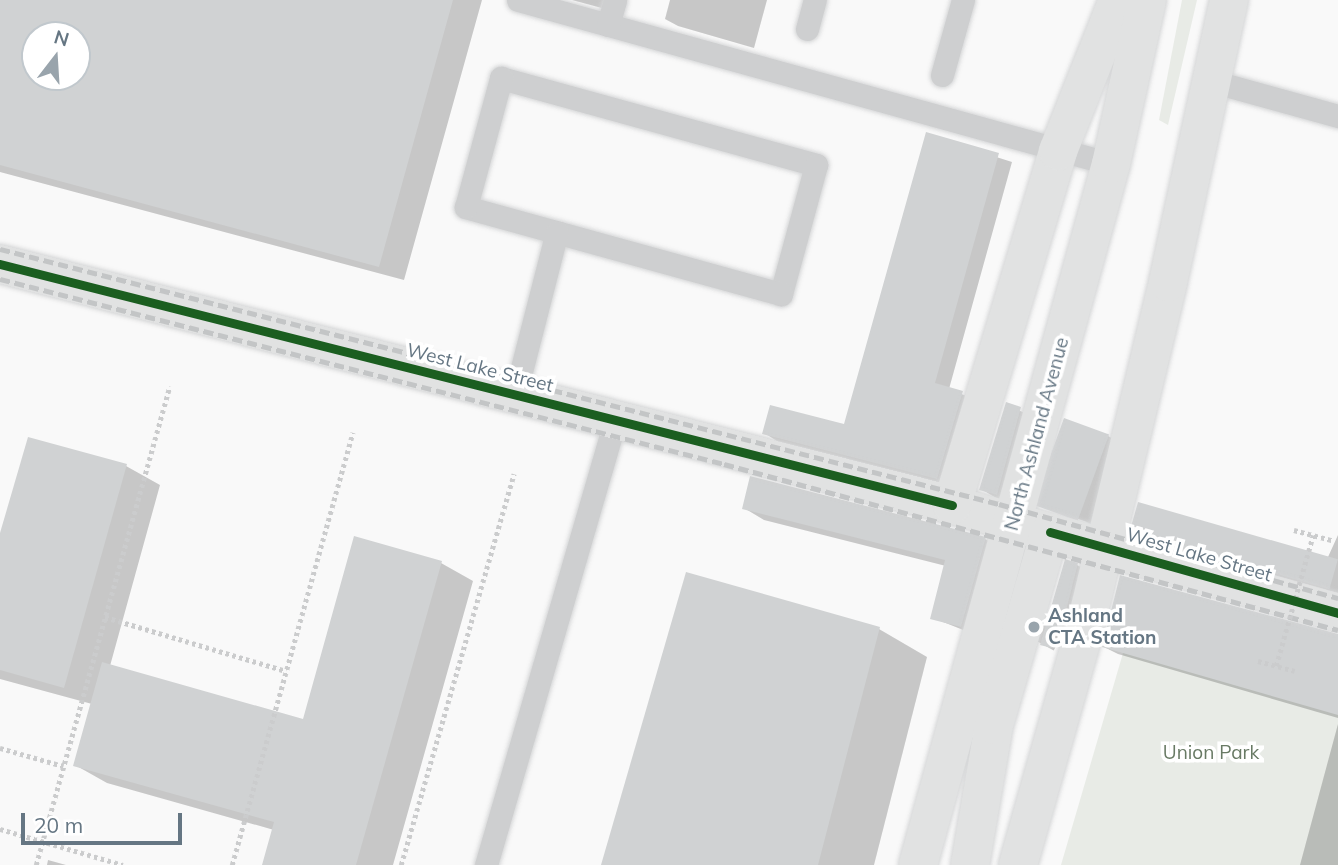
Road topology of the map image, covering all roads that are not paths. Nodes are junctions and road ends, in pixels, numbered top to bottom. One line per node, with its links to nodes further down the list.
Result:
1 (517, 0): 8 (lane)
2 (615, 0): 8 (lane)
3 (815, 0): 9 (lane)
4 (963, 0): 10 (lane)
5 (1118, 0): 13 (main road)
6 (1147, 0): 14 (main road, North Ashland Avenue)
7 (1228, 0): 11 (main road)
8 (608, 25): 13 (lane)
9 (807, 29)
10 (942, 75)
11 (1211, 81): 12 (lane); 22 (main road)
12 (1338, 116)
13 (1058, 151): 14 (lane); 19 (main road)
14 (1111, 164): 20 (main road, North Ashland Avenue)
15 (557, 232): 15 (lane); 17 (lane)
16 (0, 264): 17 (main road, West Lake Street)
17 (515, 395): 18 (main road, West Lake Street)
18 (614, 420): 19 (main road, West Lake Street); 24 (lane)
19 (952, 505): 20 (main road, West Lake Street)
20 (1013, 522): 21 (main road, West Lake Street); 25 (main road, North Ashland Avenue)
21 (1050, 532): 22 (main road, West Lake Street); 26 (main road, North Ashland Avenue)
22 (1104, 546): 23 (main road, West Lake Street); 27 (main road)
23 (1338, 612)
24 (486, 865)
25 (918, 865)
26 (970, 865)
27 (1018, 865)

